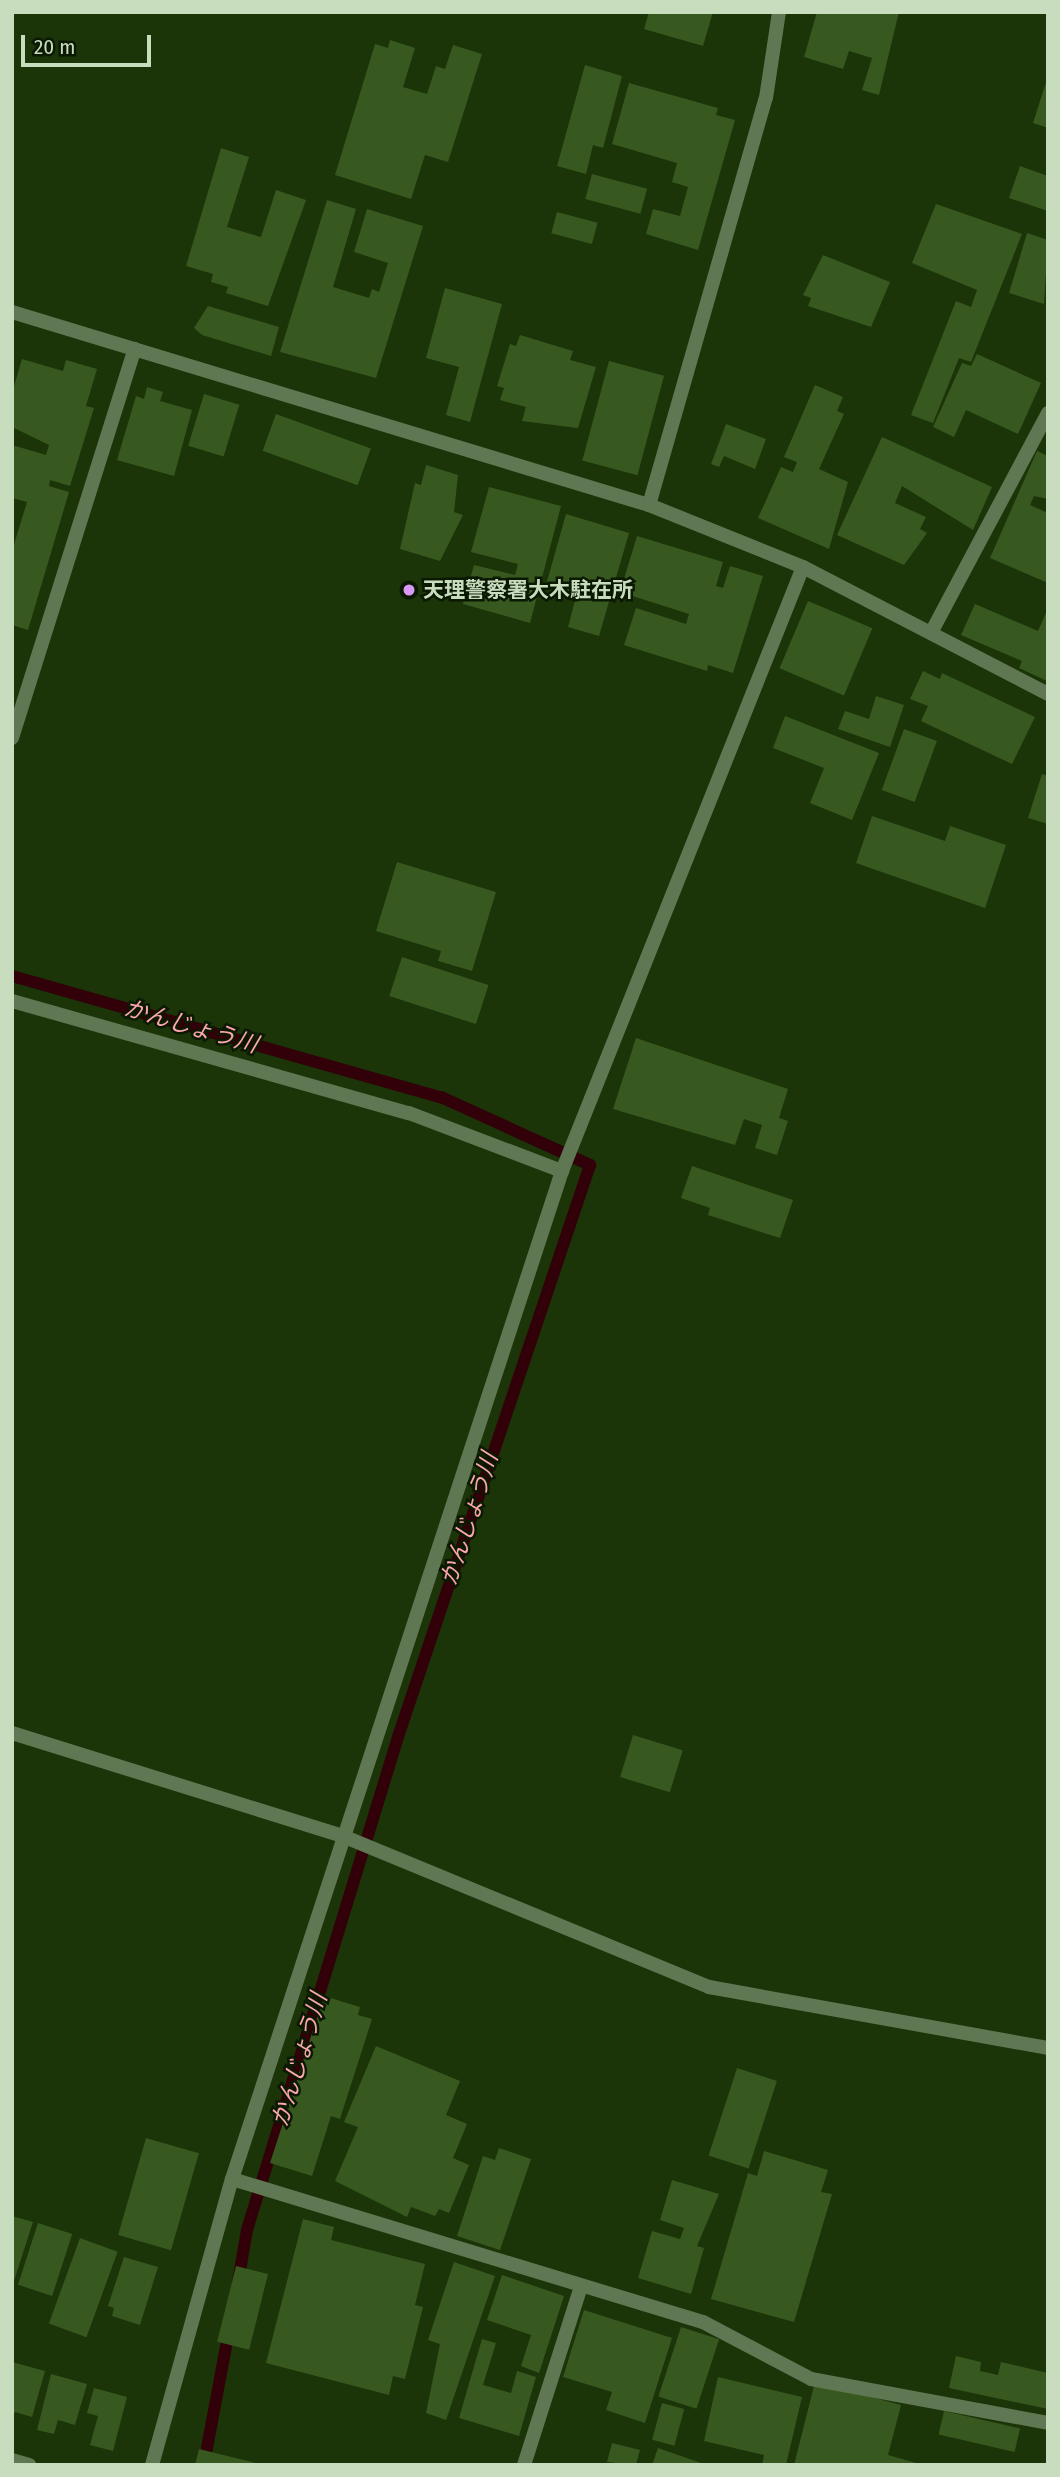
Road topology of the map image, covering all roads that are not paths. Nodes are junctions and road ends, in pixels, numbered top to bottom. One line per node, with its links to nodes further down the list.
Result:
1 (779, 12): 5 (street)
2 (12, 312): 3 (street)
3 (135, 349): 5 (street); 9 (street)
4 (1048, 413): 7 (street)
5 (649, 505): 6 (street)
6 (803, 567): 7 (street); 11 (street)
7 (932, 631): 8 (street)
8 (1048, 694)
9 (12, 738)
10 (12, 1001): 11 (street)
11 (562, 1171): 13 (street)
12 (12, 1733): 13 (street)
13 (345, 1837): 14 (street); 15 (street)
14 (1048, 2048)
15 (232, 2179): 16 (street); 20 (street)
16 (581, 2286): 17 (street); 21 (street)
17 (1048, 2423)
18 (12, 2460): 19 (street)
19 (29, 2465)
20 (152, 2465)
21 (524, 2465)

